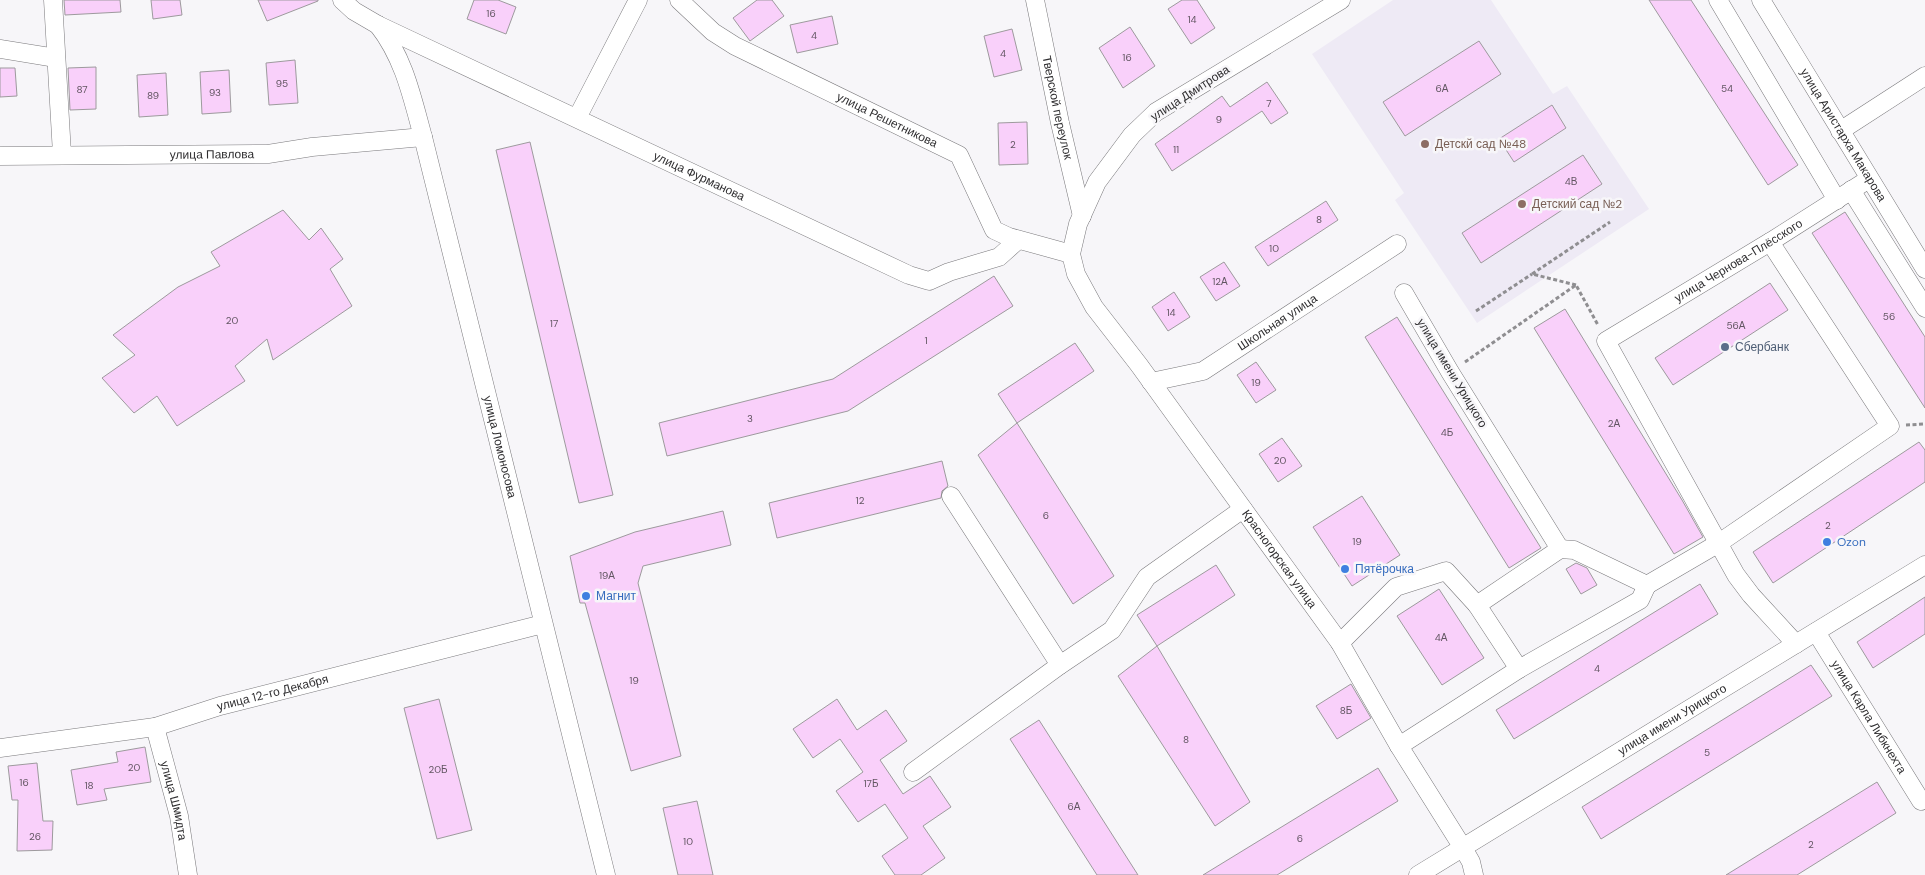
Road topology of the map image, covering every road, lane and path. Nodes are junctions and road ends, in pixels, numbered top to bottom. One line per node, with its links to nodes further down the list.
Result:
1 (53, 0): 11 (street)
2 (638, 0): 13 (street)
3 (680, 0): 22 (street, улица Решетникова)
4 (1035, 0): 20 (street, Тверской переулок)
5 (1341, 0): 20 (street, улица Дмитрова)
6 (1718, 0): 19 (street)
7 (1760, 0): 14 (street, улица Аристарха Макарова)
8 (352, 4): 9 (street, улица Фурманова)
9 (378, 25): 13 (street, улица Фурманова); 15 (street, улица Ломоносова)
10 (0, 49): 11 (street)
11 (56, 58): 16 (street)
12 (1925, 76): 14 (street)
13 (577, 118): 22 (street, улица Фурманова)
14 (1840, 131): 18 (street, улица Аристарха Макарова)
15 (423, 137): 16 (street, улица Павлова); 42 (street, улица Ломоносова)
16 (62, 154): 17 (street, улица Павлова)
17 (0, 156)
18 (1869, 179): 19 (street, улица Чернова-Плёсского); 26 (street, улица Аристарха Макарова)
19 (1844, 195): 23 (street, улица Чернова-Плёсского); 30 (street)
20 (1082, 216): 25 (street, улица Дмитрова)
21 (1610, 222): 27 (path)
22 (1018, 240): 25 (street, улица Решетникова)
23 (1770, 242): 32 (street, улица Чернова-Плёсского); 37 (street)
24 (1397, 244): 34 (street, Школьная улица)
25 (1071, 254): 34 (street, Красногорская улица)
26 (1925, 269)
27 (1532, 274): 28 (path); 31 (path)
28 (1576, 285): 32 (path); 33 (path)
29 (1404, 293): 33 (street, улица имени Урицкого)
30 (1925, 308)
31 (1476, 311)
32 (1606, 341): 37 (street)
33 (1450, 372): 38 (street, улица имени Урицкого)
34 (1151, 382): 36 (street, Красногорская улица)
35 (951, 496): 46 (street)
36 (1243, 509): 44 (street, Красногорская улица); 46 (street)
37 (1719, 543): 40 (street); 45 (street)
38 (1560, 549): 40 (street); 41 (street)
39 (1925, 565): 43 (street, улица имени Урицкого)
40 (1647, 585): 47 (street)
41 (1477, 604): 44 (street); 47 (street)
42 (544, 624): 48 (street, улица 12-го Декабря); 55 (street, улица Ломоносова)
43 (1816, 632): 45 (street, улица имени Урицкого); 52 (street, улица Карла Либкнехта)
44 (1340, 643): 49 (street, Красногорская улица)
45 (1796, 644): 53 (street, улица имени Урицкого)
46 (1060, 665): 51 (street)
47 (1519, 669): 49 (street)
48 (155, 727): 50 (street, улица 12-го Декабря); 54 (street, улица Шмидта)
49 (1399, 746): 53 (street, Красногорская улица)
50 (0, 748)
51 (913, 772)
52 (1921, 801)
53 (1463, 848): 56 (street, улица имени Урицкого); 57 (street, Красногорская улица)
54 (188, 875)
55 (606, 875)
56 (1418, 875)
57 (1474, 875)

